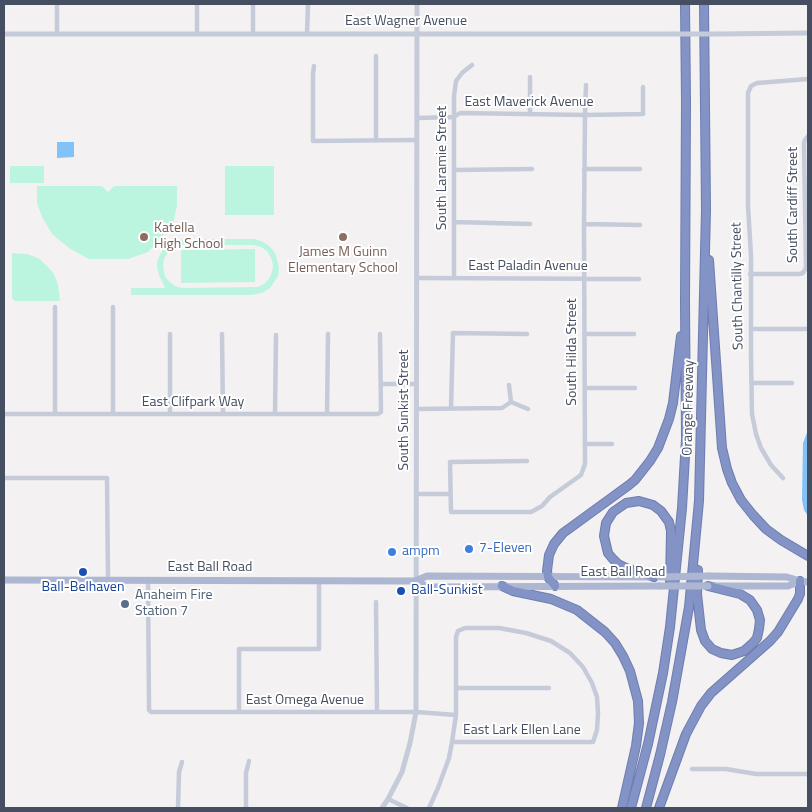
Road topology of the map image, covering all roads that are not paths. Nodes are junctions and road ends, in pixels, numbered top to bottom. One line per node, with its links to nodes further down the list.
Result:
1 (57, 4): 9 (street)
2 (197, 4): 10 (street)
3 (253, 4): 11 (street)
4 (308, 4): 12 (street)
5 (417, 4): 13 (street, South Sunkist Street)
6 (685, 4): 44 (highway, Orange Freeway)
7 (704, 4): 34 (highway, Orange Freeway)
8 (4, 34): 9 (street, East Wagner Avenue)
9 (57, 34): 10 (street, East Wagner Avenue)
10 (197, 34): 11 (street, East Wagner Avenue)
11 (253, 34): 12 (street, East Wagner Avenue)
12 (307, 34): 13 (street, East Wagner Avenue)
13 (417, 34): 14 (street, East Wagner Avenue, bridge); 25 (street, South Sunkist Street)
14 (808, 34)
15 (376, 56): 27 (street)
16 (472, 65): 24 (street, South Laramie Street)
17 (314, 66): 27 (street)
18 (530, 78): 22 (street)
19 (808, 80): 39 (street, South Chantilly Street)
20 (586, 85): 23 (street, South Hilda Street)
21 (643, 87): 23 (street, East Maverick Avenue)
22 (530, 114): 23 (street, East Maverick Avenue); 24 (street, East Maverick Avenue)
23 (585, 115): 30 (street, South Hilda Street)
24 (454, 117): 25 (street, East Maverick Avenue); 32 (street, South Laramie Street)
25 (417, 118): 28 (street, South Sunkist Street)
26 (807, 137): 33 (street, South Cardiff Street)
27 (376, 140): 28 (street)
28 (417, 140): 40 (street, South Sunkist Street)
29 (532, 169): 32 (street)
30 (584, 169): 31 (street); 37 (street, South Hilda Street)
31 (640, 169)
32 (454, 170): 35 (street, South Laramie Street)
33 (806, 190): 39 (street, South Cardiff Street)
34 (706, 210): 82 (highway, Orange Freeway); 83 (highway)
35 (454, 222): 36 (street); 41 (street, South Laramie Street)
36 (530, 224)
37 (584, 224): 38 (street); 42 (street, South Hilda Street)
38 (640, 225)
39 (750, 274): 47 (street, South Chantilly Street)
40 (417, 278): 41 (street, East Paladin Avenue); 59 (street, South Sunkist Street)
41 (454, 278): 42 (street, East Paladin Avenue)
42 (585, 279): 43 (street, East Paladin Avenue); 54 (street, South Hilda Street)
43 (639, 279)
44 (685, 302): 84 (highway); 96 (highway, Orange Freeway)
45 (55, 307): 69 (street)
46 (113, 307): 70 (street)
47 (751, 329): 48 (street); 60 (street, South Chantilly Street)
48 (808, 329)
49 (170, 334): 71 (street)
50 (222, 334): 72 (street)
51 (328, 334): 74 (street)
52 (380, 334): 58 (street)
53 (527, 334): 65 (street)
54 (584, 334): 55 (street); 62 (street, South Hilda Street)
55 (634, 334)
56 (276, 335): 73 (street)
57 (792, 383): 60 (street)
58 (381, 384): 59 (street); 74 (street, East Clifpark Way)
59 (416, 384): 66 (street, South Sunkist Street)
60 (751, 384): 79 (street, South Chantilly Street)
61 (510, 385): 64 (street)
62 (585, 388): 63 (street); 75 (street, South Hilda Street)
63 (635, 388)
64 (512, 402): 65 (street); 67 (street)
65 (451, 408): 66 (street)
66 (416, 409): 80 (street, South Sunkist Street)
67 (528, 409)
68 (4, 414): 69 (street, East Clifpark Way)
69 (55, 414): 70 (street, East Clifpark Way)
70 (113, 414): 71 (street, East Clifpark Way)
71 (170, 414): 72 (street, East Clifpark Way)
72 (222, 414): 73 (street, East Clifpark Way)
73 (275, 414): 74 (street, East Clifpark Way)
74 (327, 414)
75 (585, 444): 76 (street); 81 (street, South Hilda Street)
76 (612, 444)
77 (527, 461): 81 (street)
78 (4, 478): 87 (street)
79 (783, 478)
80 (416, 494): 81 (street); 90 (street, South Sunkist Street)
81 (450, 494)
82 (699, 501): 94 (highway); 116 (highway, Orange Freeway)
83 (808, 556)
84 (548, 576): 85 (main road, East Ball Road); 90 (main road, East Ball Road); 93 (highway)
85 (657, 577): 91 (main road, East Ball Road, bridge); 96 (highway)
86 (4, 580): 87 (main road, East Ball Road)
87 (108, 580): 88 (main road, East Ball Road)
88 (148, 580): 89 (main road, East Ball Road); 99 (street, East Omega Avenue)
89 (319, 581): 90 (main road, East Ball Road); 99 (street)
90 (415, 581): 92 (main road, East Ball Road); 101 (street, South Sunkist Street)
91 (804, 582): 94 (main road, East Ball Road); 117 (highway)
92 (502, 586): 93 (main road, East Ball Road); 114 (highway)
93 (555, 586): 94 (main road, East Ball Road, bridge)
94 (708, 586)
95 (376, 602): 100 (street)
96 (670, 626): 115 (highway, Orange Freeway)
97 (456, 688): 98 (street); 102 (street); 103 (street, East Lark Ellen Lane)
98 (549, 688)
99 (239, 712): 100 (street, East Omega Avenue)
100 (377, 712): 101 (street, East Omega Avenue)
101 (416, 712): 102 (street, East Omega Avenue); 108 (street, South Sunkist Street)
102 (456, 715): 103 (street)
103 (452, 742): 113 (street)
104 (249, 761): 110 (street)
105 (182, 762): 109 (street)
106 (692, 769): 107 (street)
107 (808, 774)
108 (388, 799): 111 (street, South Sunkist Street); 112 (street)
109 (178, 808)
110 (246, 808)
111 (382, 808)
112 (407, 808)
113 (429, 808)
114 (622, 808)
115 (631, 808)
116 (646, 808)
117 (659, 808)

